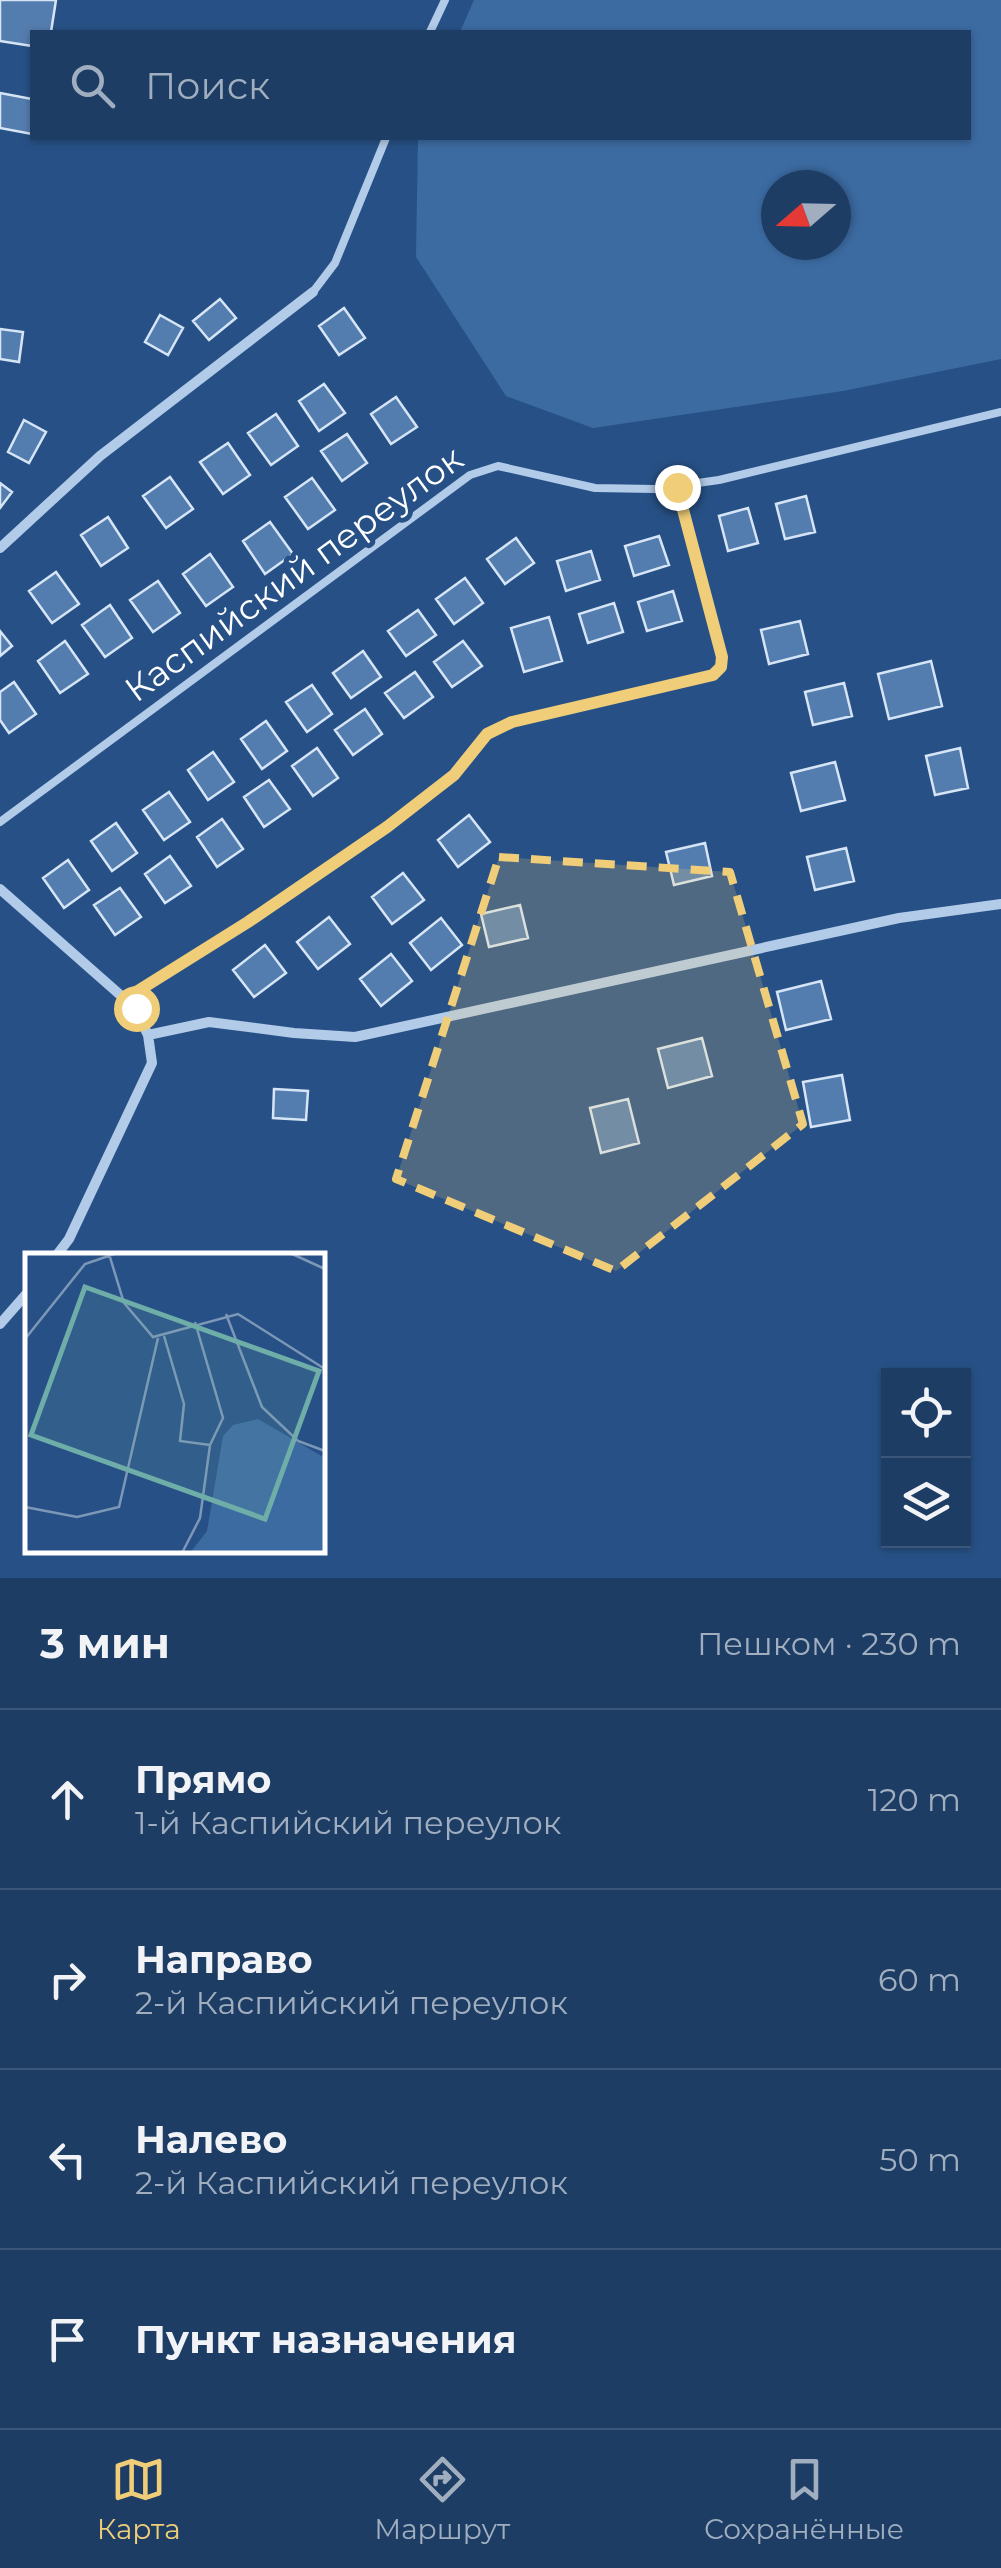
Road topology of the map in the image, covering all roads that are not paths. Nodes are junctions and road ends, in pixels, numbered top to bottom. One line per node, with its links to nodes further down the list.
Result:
1 (444, 0): 2 (lane)
2 (431, 30)
3 (385, 140): 4 (lane)
4 (313, 292): 7 (street)
5 (1001, 412): 6 (lane, Каспийский переулок)
6 (677, 487): 8 (lane, Каспийский переулок); 11 (lane)
7 (0, 548)
8 (0, 822)
9 (0, 888): 11 (street)
10 (1001, 904): 12 (street)
11 (125, 999): 12 (street)
12 (148, 1035): 13 (street)
13 (58, 1253)
14 (25, 1295): 15 (street)
15 (0, 1324)

